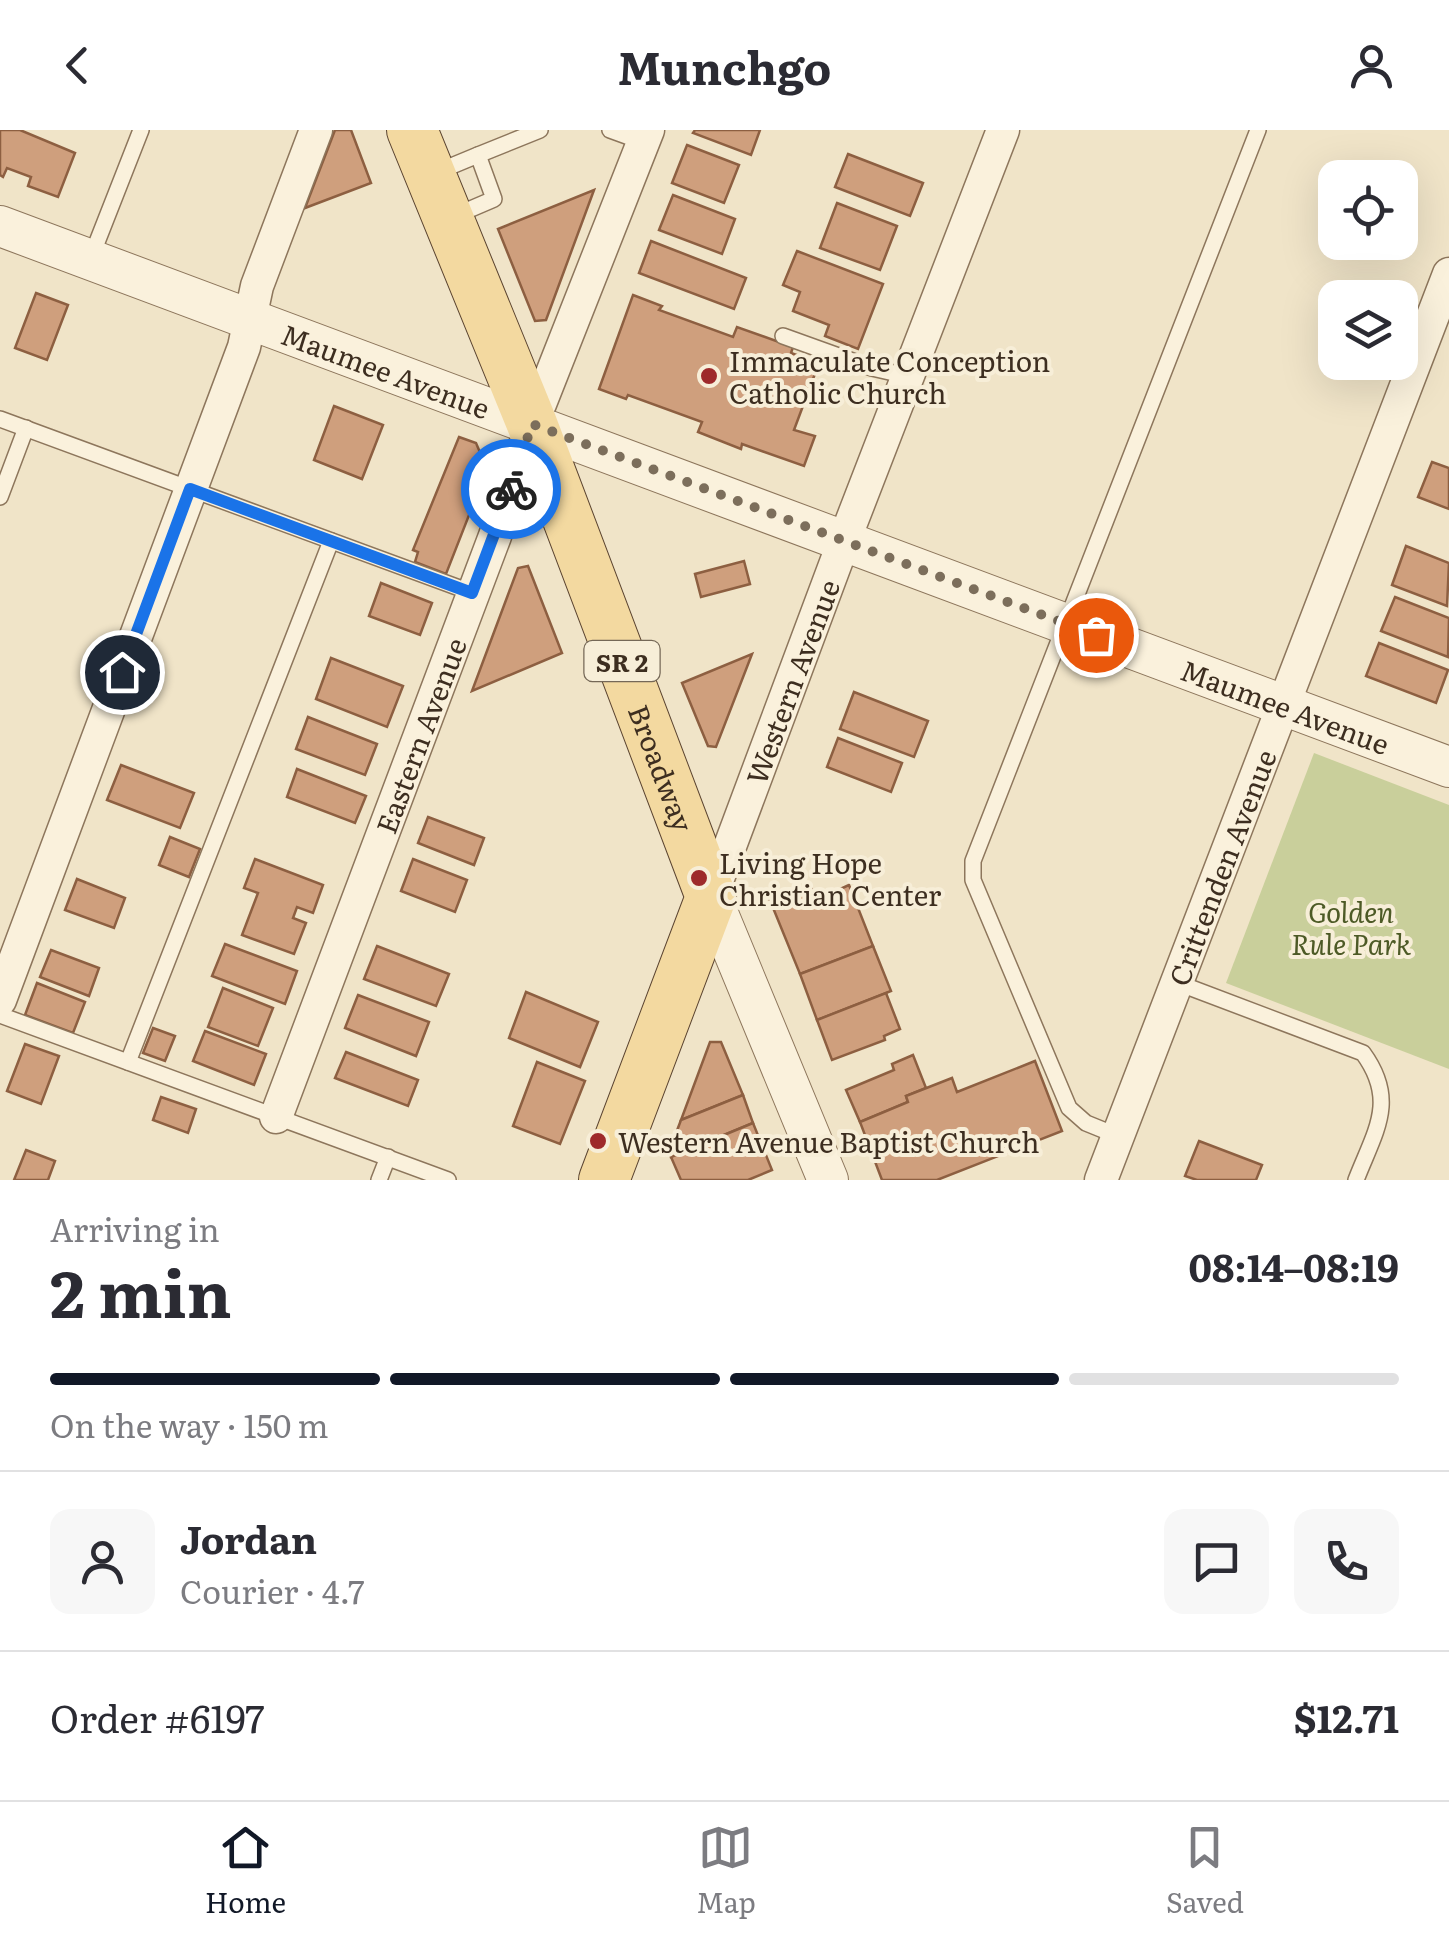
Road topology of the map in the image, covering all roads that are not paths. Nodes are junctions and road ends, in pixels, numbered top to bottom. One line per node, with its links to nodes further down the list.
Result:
1 (141, 130): 11 (lane)
2 (316, 130): 13 (street)
3 (540, 130): 8 (lane)
4 (610, 130): 7 (lane)
5 (1002, 130): 15 (street, Western Avenue)
6 (1258, 130): 24 (lane)
7 (646, 136): 17 (street, Eastern Avenue)
8 (478, 155): 9 (lane); 9 (lane)
9 (430, 174): 17 (main road, Broadway / SR 2)
10 (0, 226): 11 (street, Maumee Avenue)
11 (90, 260): 13 (street, Maumee Avenue)
12 (1449, 274): 25 (street, Crittenden Avenue)
13 (249, 319): 17 (street, Maumee Avenue); 19 (street)
14 (783, 336): 15 (lane)
15 (908, 376): 21 (street, Western Avenue)
16 (0, 419): 18 (lane)
17 (532, 424): 21 (street, Maumee Avenue); 23 (street, Eastern Avenue); 27 (main road, Broadway / SR 2)
18 (26, 428): 19 (lane); 20 (lane)
19 (190, 489): 22 (lane); 29 (street)
20 (0, 497)
21 (844, 540): 24 (street, Maumee Avenue); 27 (street, Western Avenue)
22 (331, 541): 23 (lane); 31 (lane)
23 (472, 593): 32 (street, Eastern Avenue)
24 (1064, 624): 25 (street, Maumee Avenue); 33 (lane)
25 (1286, 706): 26 (street, Maumee Avenue); 28 (street, Crittenden Avenue)
26 (1449, 767)
27 (711, 897): 37 (main road, Western Avenue); 38 (street, Broadway)
28 (1178, 983): 33 (street, Crittenden Avenue); 40 (lane)
29 (0, 1000)
30 (0, 1015): 31 (lane)
31 (128, 1062): 32 (lane)
32 (276, 1116): 34 (lane)
33 (1118, 1136): 39 (street, Crittenden Avenue)
34 (388, 1158): 35 (lane); 36 (lane)
35 (379, 1180)
36 (448, 1180)
37 (604, 1180)
38 (828, 1180)
39 (1101, 1180)
40 (1356, 1180)

